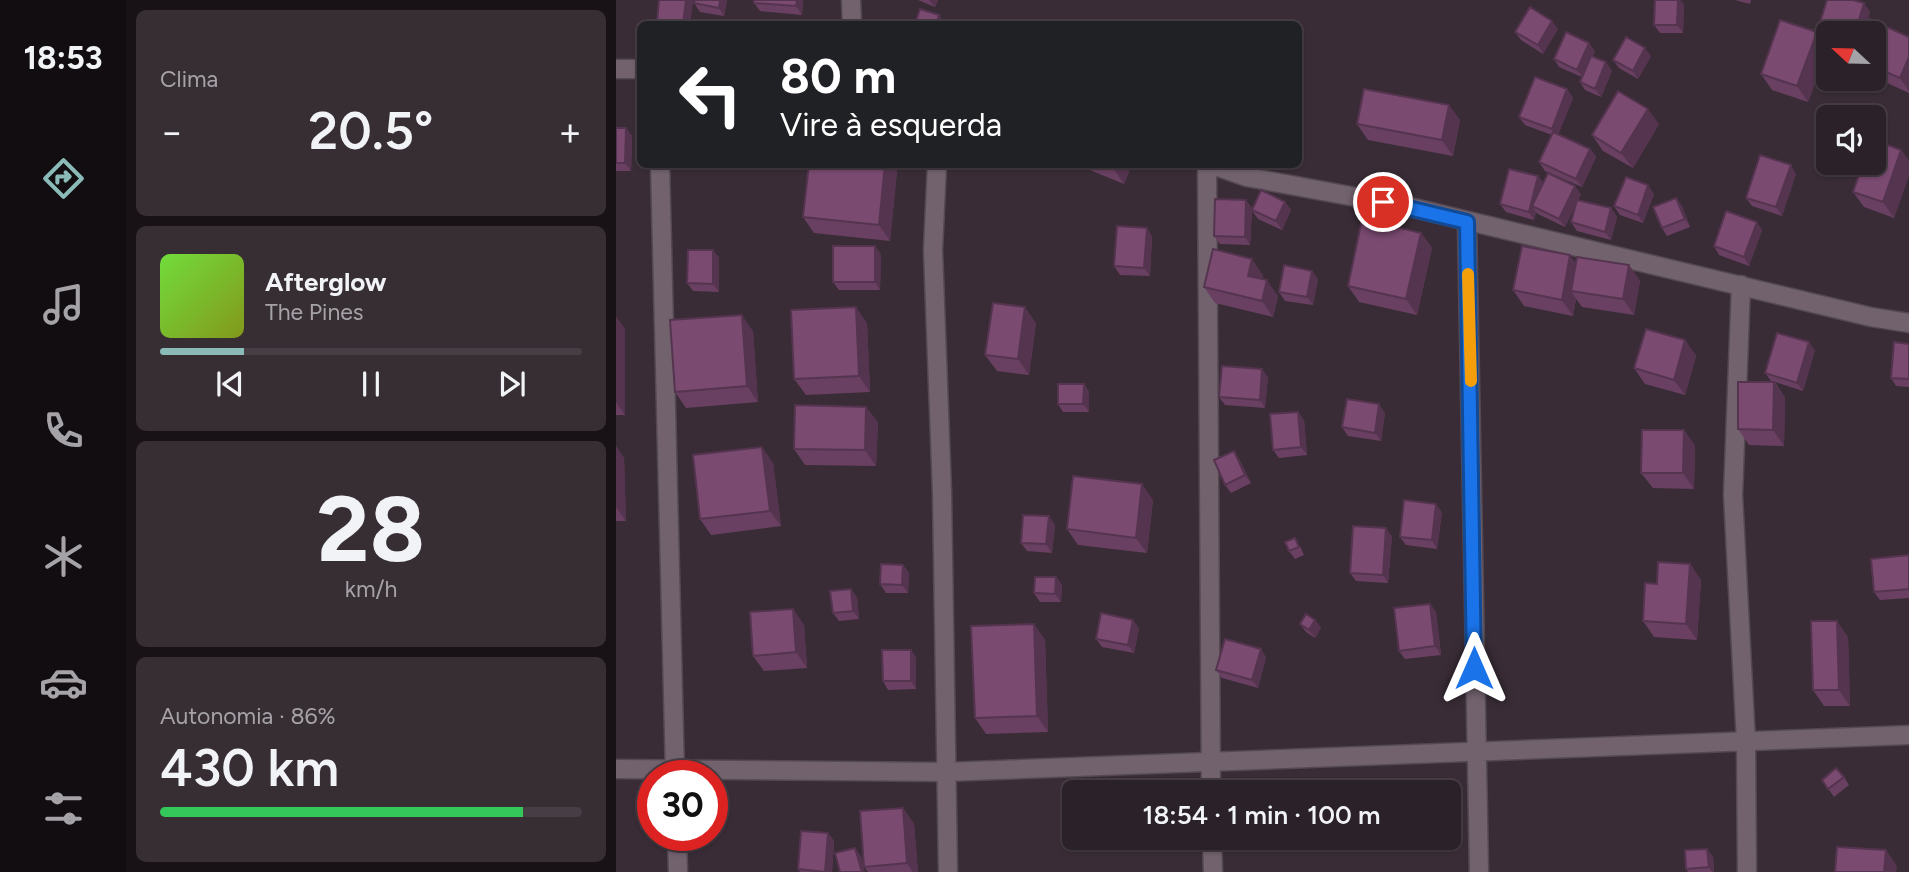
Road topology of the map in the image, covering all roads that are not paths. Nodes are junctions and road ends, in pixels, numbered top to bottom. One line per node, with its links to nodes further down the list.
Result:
1 (851, 0): 2 (street)
2 (852, 21)
3 (616, 69): 4 (street)
4 (637, 69)
5 (660, 168): 15 (street)
6 (937, 168): 20 (street)
7 (1209, 168): 16 (street)
8 (1221, 168): 9 (street)
9 (1467, 222): 10 (street); 14 (street)
10 (1741, 285): 11 (street); 13 (street)
11 (1909, 323)
12 (1909, 735): 13 (street)
13 (1746, 742): 14 (street); 28 (street)
14 (1475, 750): 16 (street); 27 (street)
15 (674, 760)
16 (1210, 760): 20 (street); 21 (street)
17 (616, 769): 18 (street)
18 (637, 770)
19 (728, 772): 20 (street)
20 (945, 772): 25 (street)
21 (1211, 780)
22 (1212, 850): 26 (street)
23 (677, 851): 24 (street)
24 (678, 872)
25 (948, 872)
26 (1213, 872)
27 (1479, 872)
28 (1747, 872)

